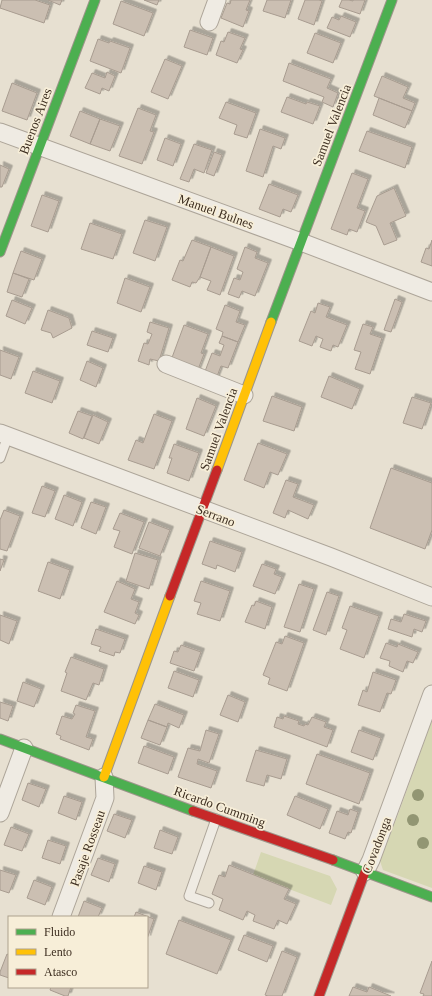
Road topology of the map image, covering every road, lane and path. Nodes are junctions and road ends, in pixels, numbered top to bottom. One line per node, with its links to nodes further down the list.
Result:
1 (95, 0): 6 (main road, Buenos Aires)
2 (217, 0): 4 (street)
3 (392, 0): 7 (main road, Samuel Valencia)
4 (209, 22)
5 (0, 132): 6 (street, Manuel Bulnes)
6 (39, 146): 7 (street, Manuel Bulnes); 8 (main road, Buenos Aires)
7 (301, 242): 9 (street, Manuel Bulnes); 11 (main road, Samuel Valencia)
8 (0, 252)
9 (432, 292)
10 (166, 364): 11 (street)
11 (244, 394): 14 (main road, Samuel Valencia)
12 (4, 435): 13 (lane); 14 (street, Serrano)
13 (0, 458)
14 (202, 509): 15 (street, Serrano); 19 (main road, Samuel Valencia)
15 (432, 596)
16 (432, 694): 22 (street, Covadonga)
17 (0, 739): 18 (main road, Ricardo Cumming)
18 (24, 748): 19 (main road, Ricardo Cumming); 20 (street)
19 (104, 777): 21 (main road, Ricardo Cumming); 25 (street, Pasaje Rosseau)
20 (0, 813)
21 (216, 819): 22 (main road, Ricardo Cumming); 24 (lane)
22 (365, 872): 23 (main road, Ricardo Cumming); 26 (main road, Covadonga)
23 (432, 897)
24 (208, 903)
25 (61, 916)
26 (319, 996)

